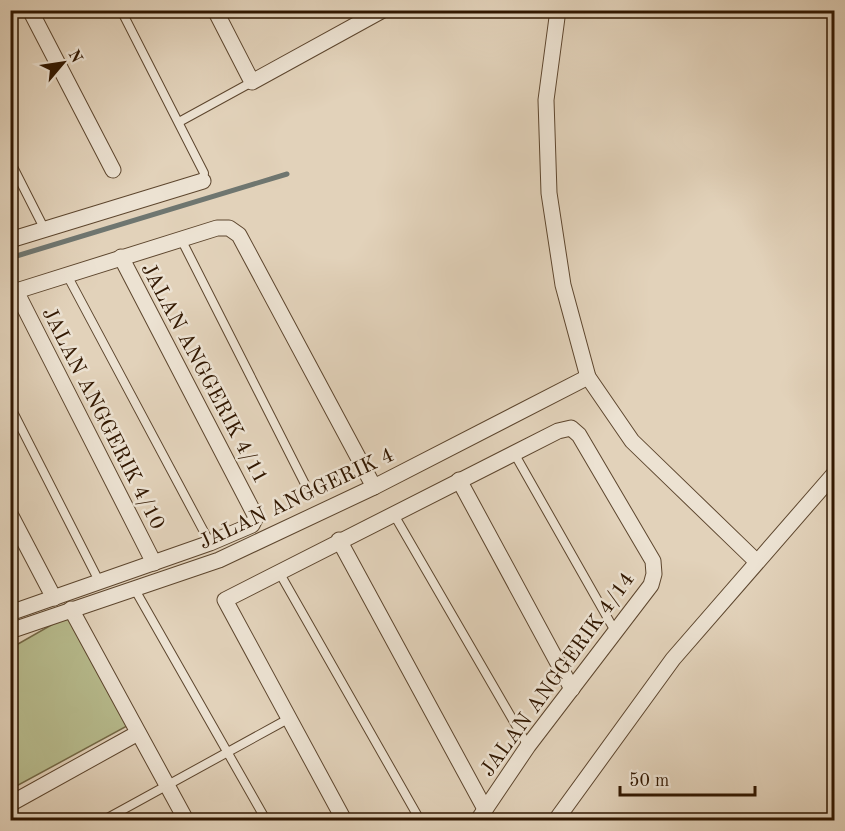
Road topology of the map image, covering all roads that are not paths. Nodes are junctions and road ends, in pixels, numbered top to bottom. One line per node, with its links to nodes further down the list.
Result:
1 (30, 10): 9 (street)
2 (121, 10): 7 (lane)
3 (215, 10): 6 (street)
4 (383, 10): 6 (street)
5 (558, 10): 17 (street)
6 (252, 82): 7 (lane)
7 (178, 122): 10 (lane)
8 (10, 161): 11 (lane)
9 (113, 170)
10 (203, 181): 11 (street)
11 (45, 230): 13 (street)
12 (180, 237): 14 (street); 22 (lane); 23 (street)
13 (10, 240)
14 (121, 257): 15 (street); 27 (street, JALAN ANGGERIK 4/11)
15 (67, 275): 16 (street); 27 (lane)
16 (13, 292): 29 (street, JALAN ANGGERIK 4/10)
17 (588, 377): 23 (street, JALAN ANGGERIK 4); 28 (street)
18 (10, 406): 31 (lane)
19 (514, 453): 21 (street); 37 (lane); 37 (street, JALAN ANGGERIK 4/14)
20 (834, 474): 28 (street)
21 (459, 480): 24 (street); 38 (street)
22 (305, 484)
23 (374, 487): 32 (street, JALAN ANGGERIK 4)
24 (393, 513): 26 (street); 41 (lane)
25 (10, 514): 33 (street)
26 (339, 540): 30 (street); 45 (street)
27 (210, 543): 29 (street)
28 (756, 561): 51 (street)
29 (154, 563): 31 (street)
30 (279, 571): 39 (street); 50 (lane)
31 (99, 581): 33 (street)
32 (134, 588): 34 (street, JALAN ANGGERIK 4); 42 (lane)
33 (54, 598): 35 (street)
34 (71, 609): 36 (street, JALAN ANGGERIK 4); 40 (street)
35 (10, 614)
36 (10, 631)
37 (615, 632): 38 (street, JALAN ANGGERIK 4/14)
38 (572, 689): 41 (street, JALAN ANGGERIK 4/14)
39 (288, 719): 42 (lane); 49 (street)
40 (138, 733): 43 (street); 44 (street)
41 (528, 746): 45 (street, JALAN ANGGERIK 4/14)
42 (227, 752): 43 (lane); 48 (lane)
43 (167, 785): 46 (lane); 47 (street)
44 (10, 804)
45 (482, 815)
46 (104, 820)
47 (186, 820)
48 (266, 820)
49 (344, 820)
50 (420, 820)
51 (556, 820)

